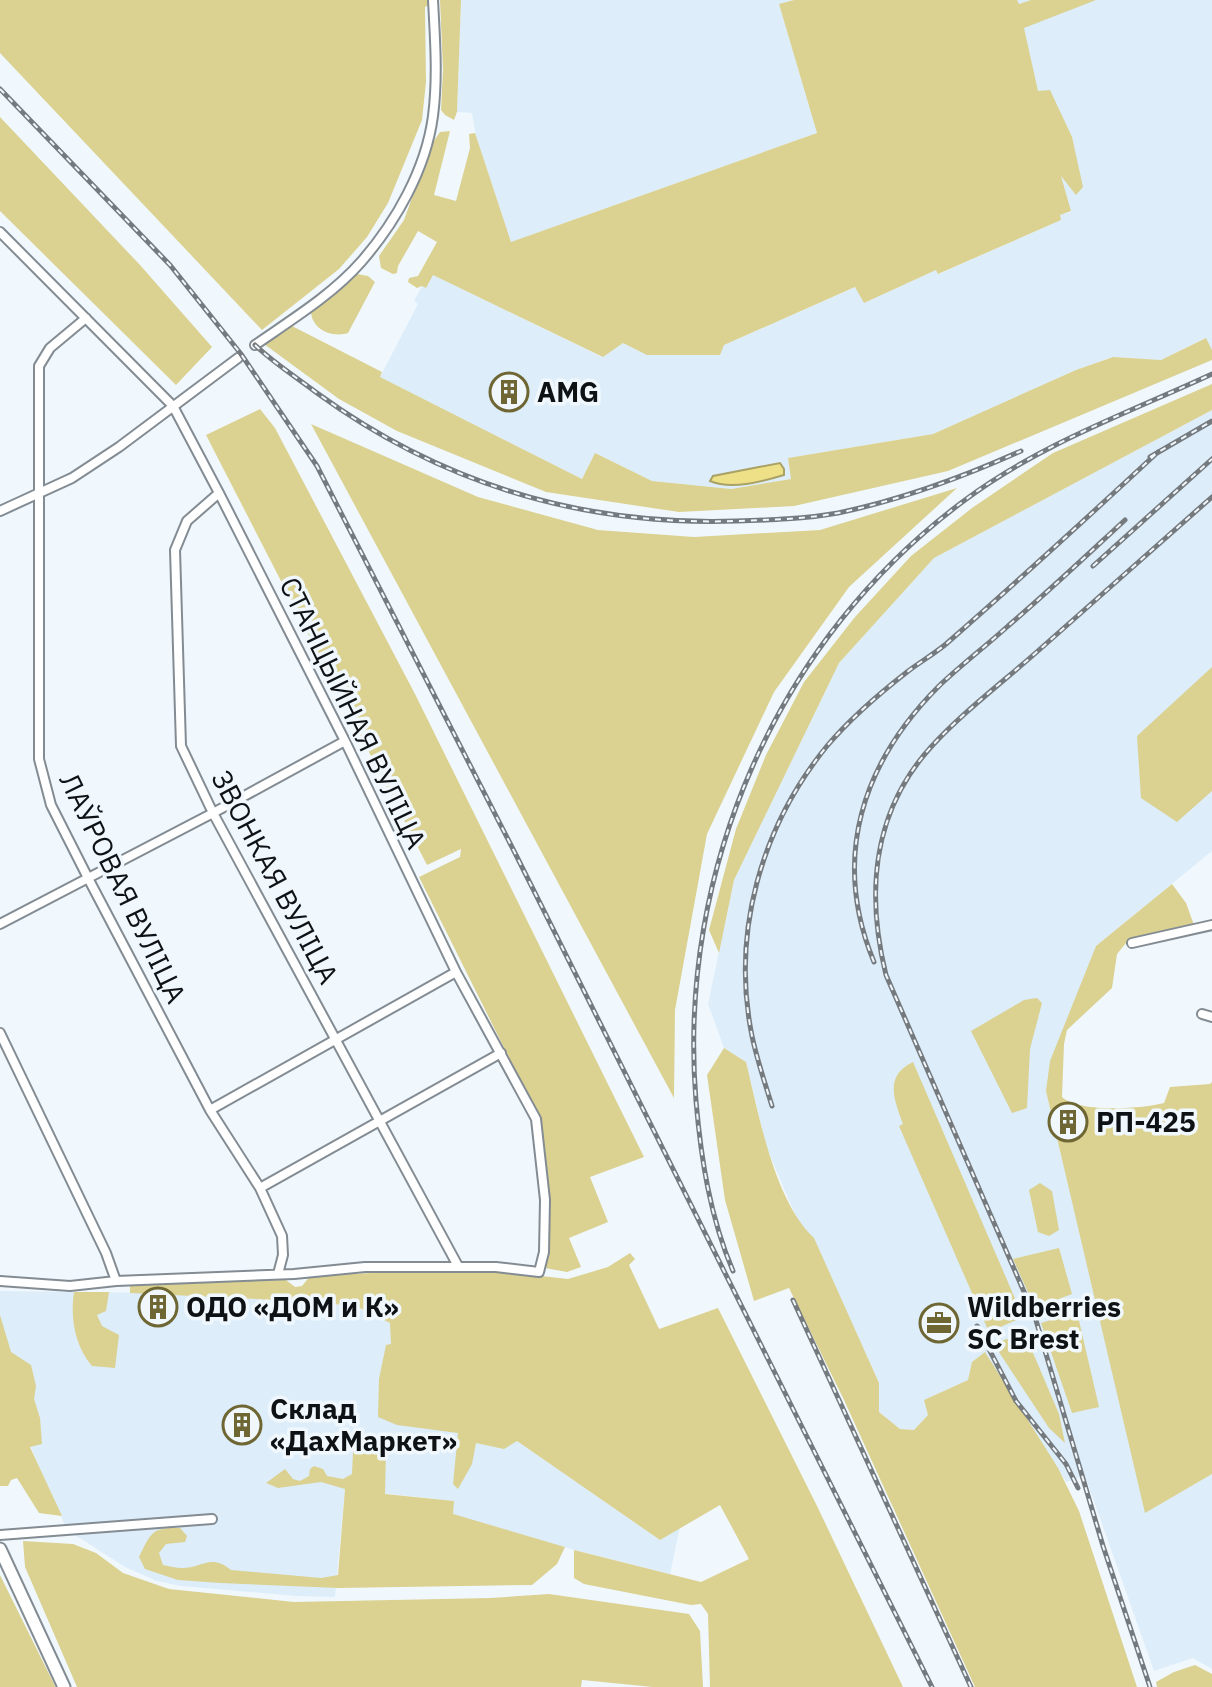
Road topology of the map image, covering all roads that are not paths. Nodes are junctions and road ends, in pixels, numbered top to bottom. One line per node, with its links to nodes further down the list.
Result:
1 (433, 0): 4 (street)
2 (0, 232): 3 (street, СТАНЦЫЙНАЯ ВУЛІЦА)
3 (86, 318): 6 (street, СТАНЦЫЙНАЯ ВУЛІЦА); 8 (street, ЛАЎРОВАЯ ВУЛІЦА)
4 (255, 345)
5 (238, 358): 6 (street)
6 (173, 406): 7 (street, СТАНЦЫЙНАЯ ВУЛІЦА); 8 (street)
7 (219, 493): 10 (street, СТАНЦЫЙНАЯ ВУЛІЦА); 11 (street, ЗВОНКАЯ ВУЛІЦА)
8 (38, 495): 9 (street); 12 (street, ЛАЎРОВАЯ ВУЛІЦА)
9 (0, 511)
10 (345, 741): 11 (street); 16 (street, СТАНЦЫЙНАЯ ВУЛІЦА)
11 (213, 813): 12 (street); 20 (street, ЗВОНКАЯ ВУЛІЦА)
12 (88, 878): 13 (street); 22 (street, ЛАЎРОВАЯ ВУЛІЦА)
13 (0, 924)
14 (1212, 925): 15 (street)
15 (1132, 943)
16 (456, 972): 20 (street); 21 (street, СТАНЦЫЙНАЯ ВУЛІЦА)
17 (1202, 1014): 18 (street)
18 (1212, 1017)
19 (0, 1033): 28 (street)
20 (337, 1041): 22 (street); 23 (street, ЗВОНКАЯ ВУЛІЦА)
21 (501, 1053): 23 (street); 25 (street, СТАНЦЫЙНАЯ ВУЛІЦА)
22 (210, 1110): 24 (street, ЛАЎРОВАЯ ВУЛІЦА)
23 (378, 1122): 24 (street); 25 (street, ЗВОНКАЯ ВУЛІЦА)
24 (260, 1188): 26 (street, ЛАЎРОВАЯ ВУЛІЦА)
25 (458, 1266): 26 (street)
26 (278, 1274): 28 (street)
27 (0, 1281): 28 (street)
28 (116, 1281)
29 (212, 1519): 30 (street)
30 (0, 1535)
31 (0, 1549): 32 (main road)
32 (64, 1687)

